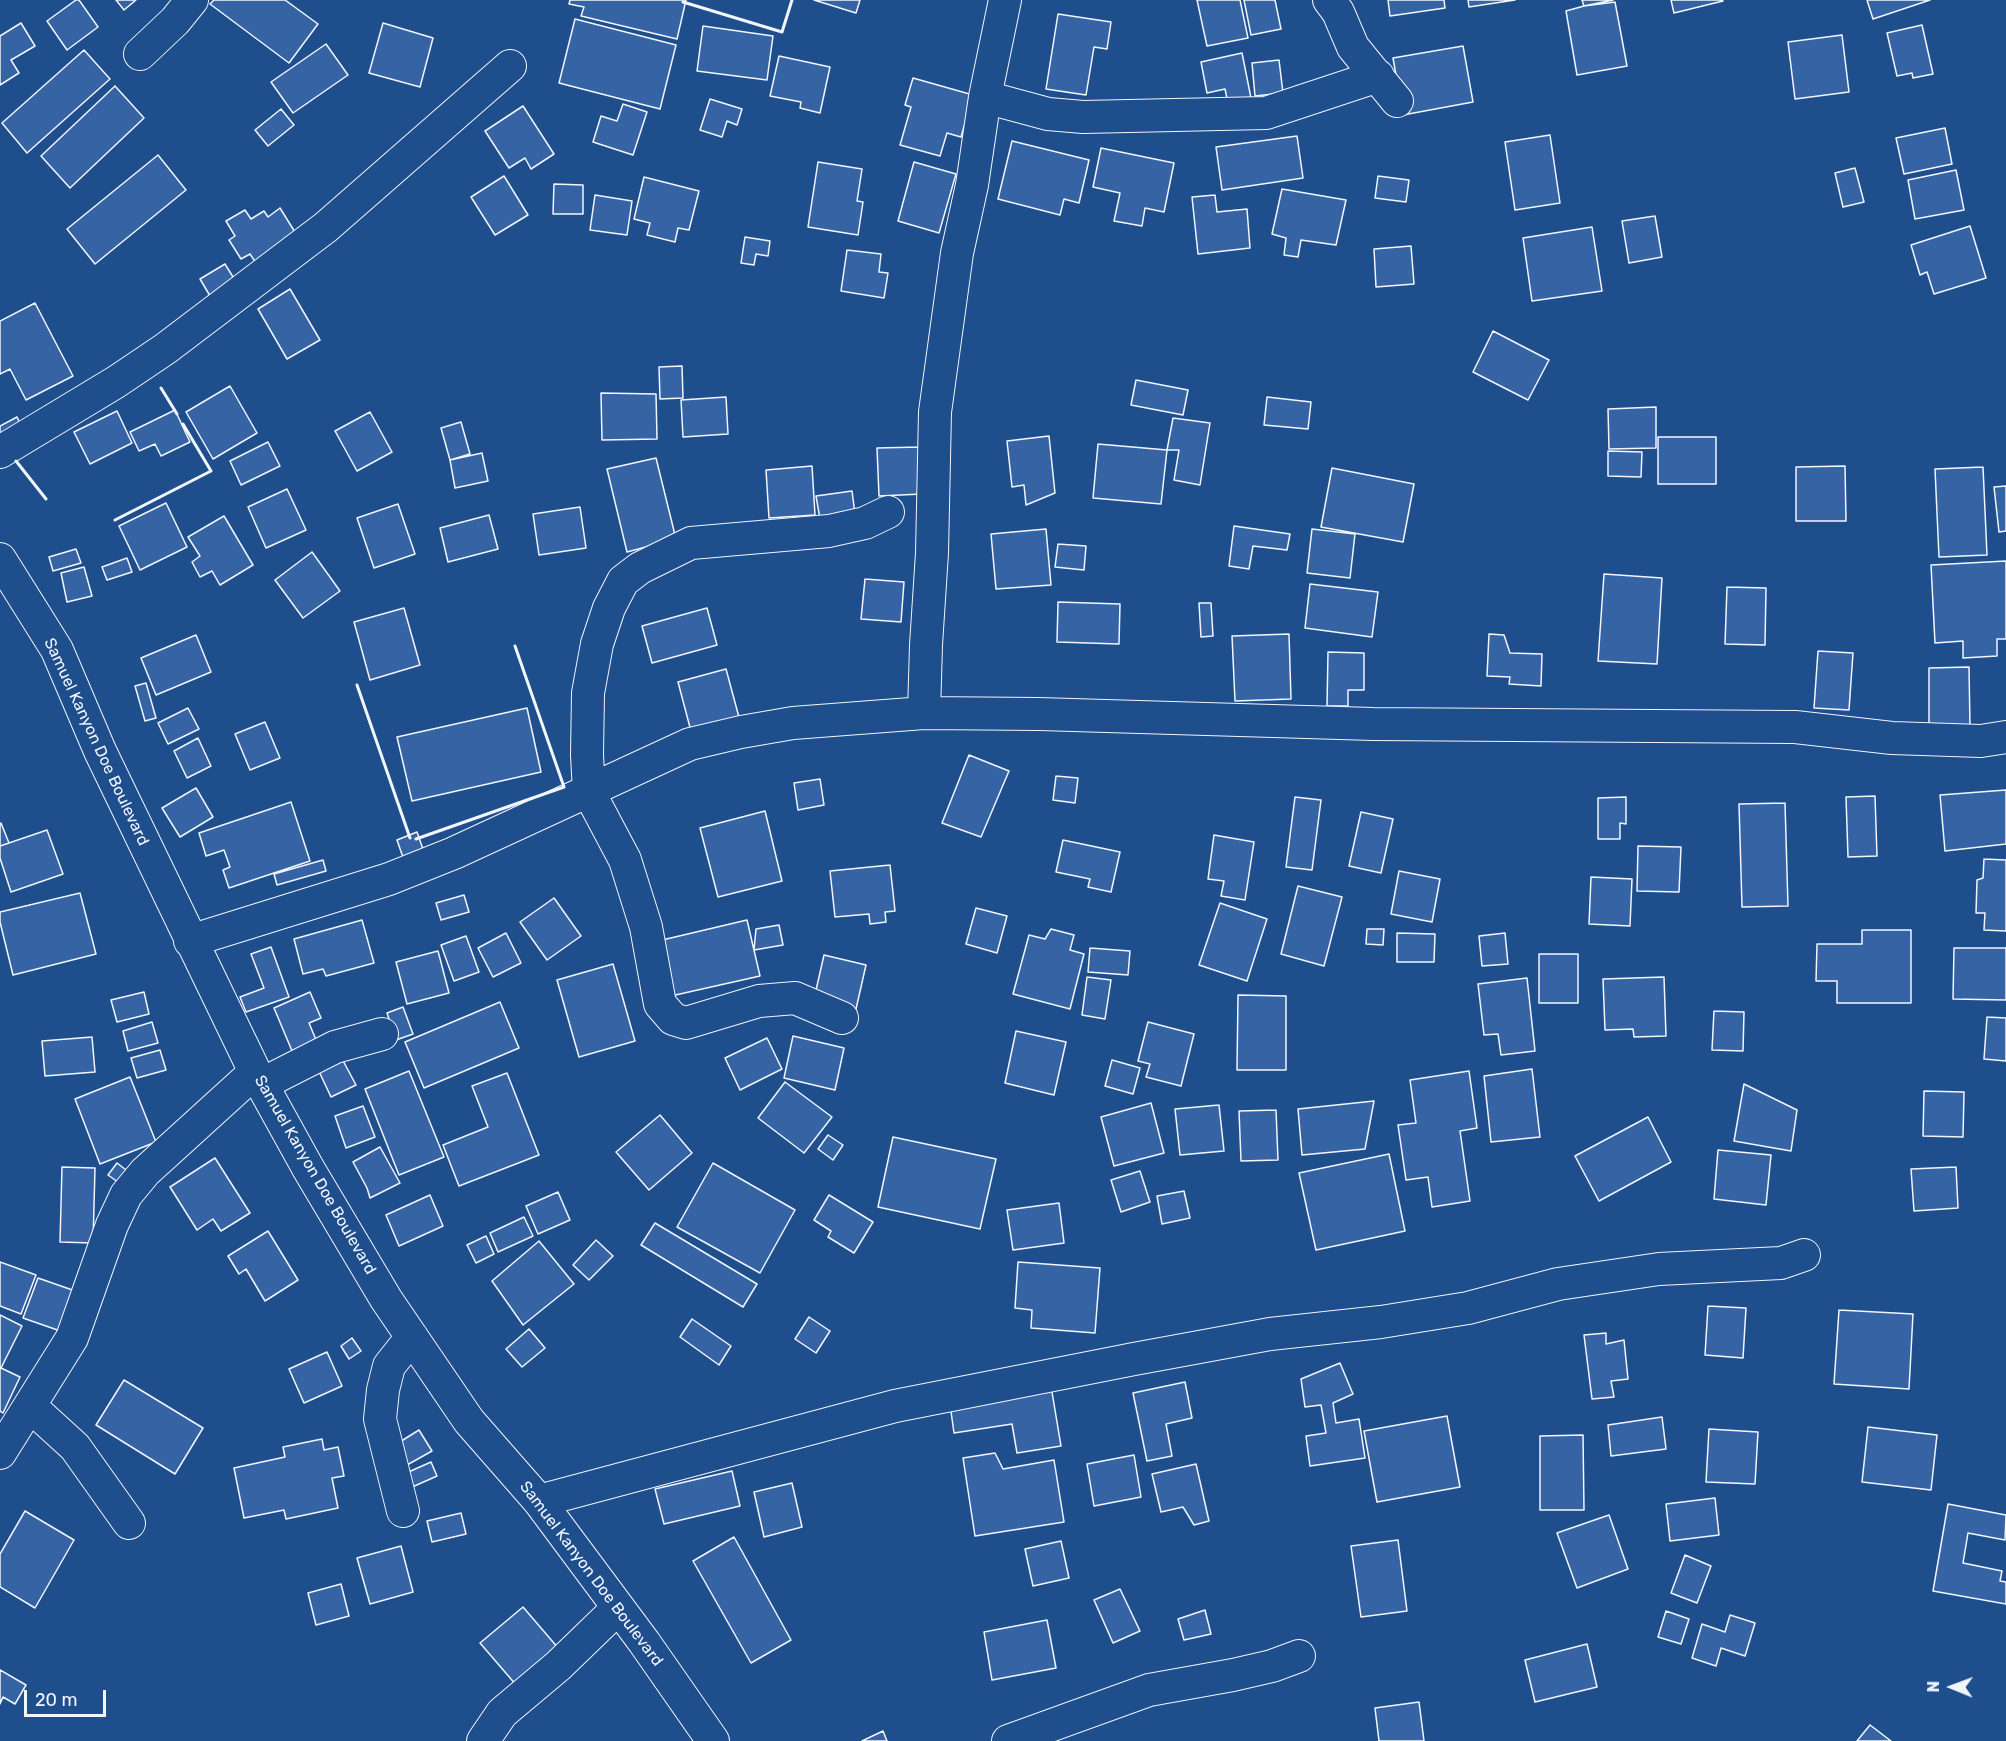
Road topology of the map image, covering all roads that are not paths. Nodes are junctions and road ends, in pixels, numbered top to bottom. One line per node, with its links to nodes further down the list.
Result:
1 (192, 0): 4 (street)
2 (1005, 0): 7 (street)
3 (1329, 0): 6 (street)
4 (140, 54)
5 (510, 66): 9 (street)
6 (1378, 76): 7 (street); 8 (street)
7 (985, 98): 12 (street)
8 (1397, 102)
9 (0, 452)
10 (888, 512): 14 (street)
11 (0, 559): 15 (street, Samuel Kanyon Doe Boulevard)
12 (924, 713): 13 (street); 14 (street)
13 (2006, 737)
14 (589, 792): 15 (street); 16 (street)
15 (190, 941): 18 (street, Samuel Kanyon Doe Boulevard)
16 (842, 1018)
17 (382, 1034): 18 (street)
18 (259, 1078): 20 (street, Samuel Kanyon Doe Boulevard); 21 (street)
19 (1804, 1255): 23 (street)
20 (412, 1337): 23 (street, Samuel Kanyon Doe Boulevard); 24 (street)
21 (30, 1406): 22 (street); 25 (street)
22 (0, 1454)
23 (539, 1501): 26 (street, Samuel Kanyon Doe Boulevard)
24 (404, 1511)
25 (129, 1523)
26 (618, 1608): 28 (street); 29 (street, Samuel Kanyon Doe Boulevard)
27 (1299, 1656): 30 (street)
28 (483, 1741)
29 (713, 1741)
30 (1008, 1741)

